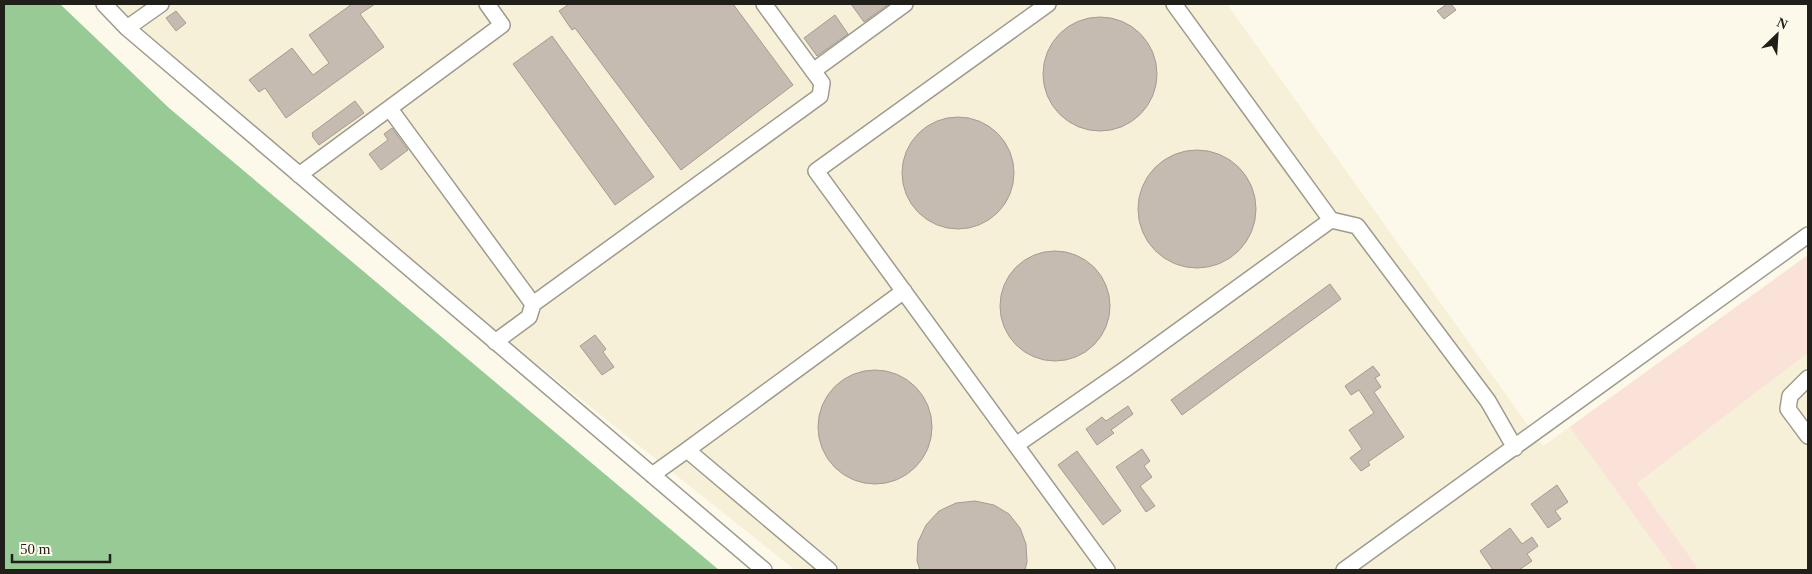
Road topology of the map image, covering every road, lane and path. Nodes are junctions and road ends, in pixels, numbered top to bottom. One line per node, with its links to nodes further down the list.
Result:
1 (161, 4): 8 (street)
2 (486, 4): 10 (street)
3 (764, 4): 9 (street)
4 (905, 4): 9 (street)
5 (1048, 4): 14 (street)
6 (1174, 4): 12 (street)
7 (111, 6): 8 (street)
8 (128, 28): 11 (street)
9 (813, 71): 15 (street)
10 (390, 109): 11 (street); 15 (street)
11 (299, 175): 16 (street)
12 (1331, 220): 19 (street); 20 (street)
13 (1808, 235): 20 (street)
14 (904, 291): 19 (street); 21 (street)
15 (533, 304): 16 (street)
16 (495, 342): 22 (street)
17 (1808, 378): 18 (street)
18 (1808, 436)
19 (1016, 445): 25 (street)
20 (1515, 448): 26 (street)
21 (687, 450): 22 (street); 24 (street)
22 (652, 475): 23 (street)
23 (764, 570)
24 (829, 570)
25 (1107, 570)
26 (1344, 570)

